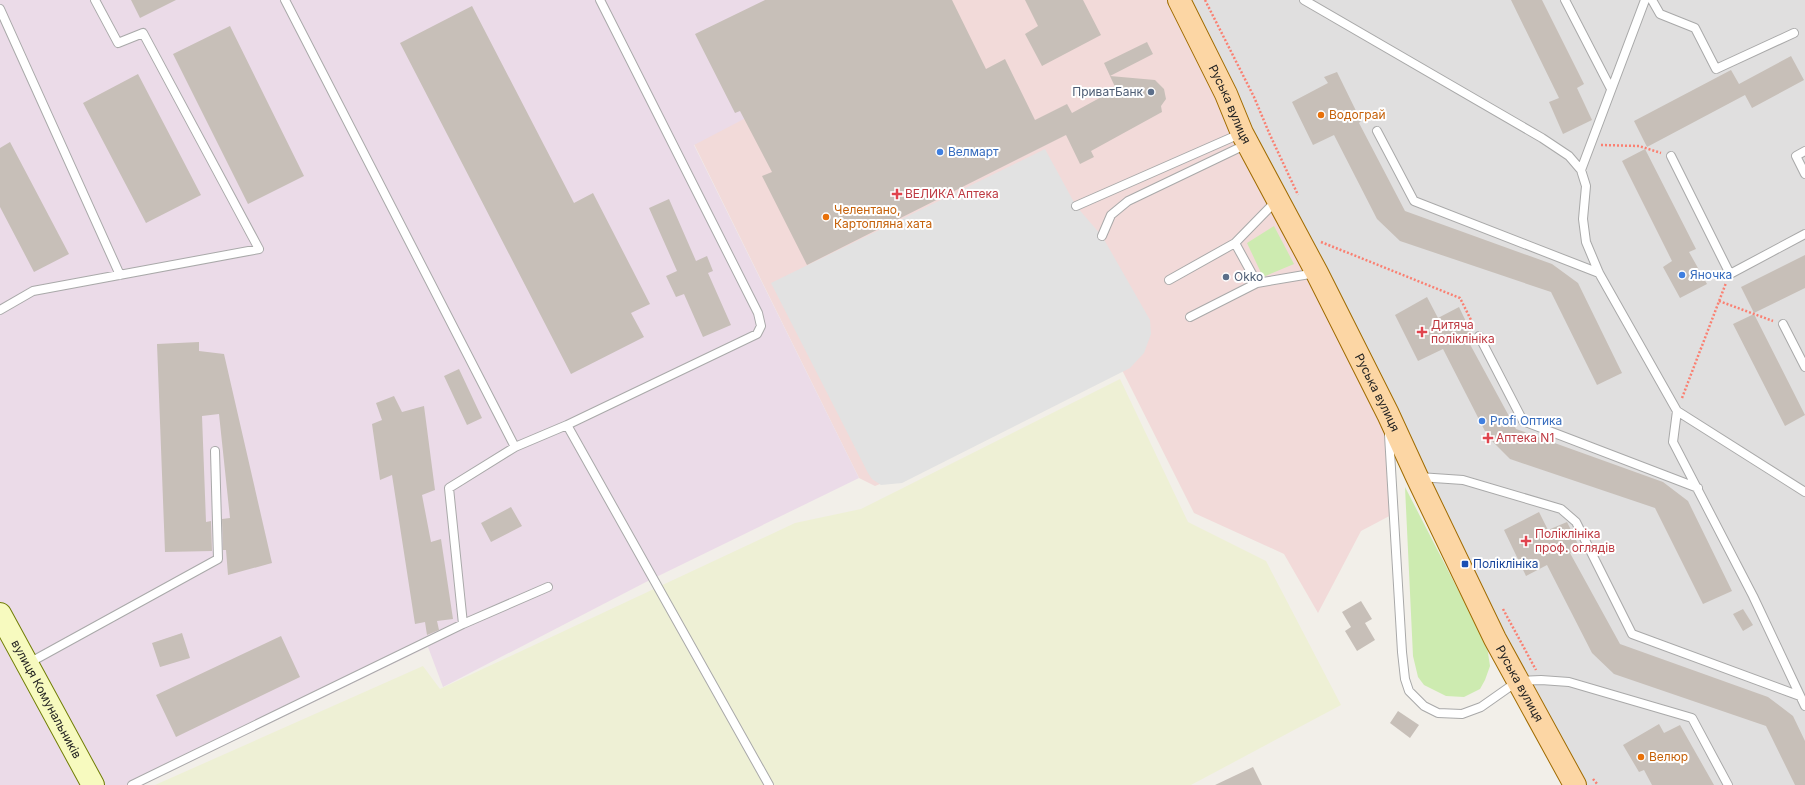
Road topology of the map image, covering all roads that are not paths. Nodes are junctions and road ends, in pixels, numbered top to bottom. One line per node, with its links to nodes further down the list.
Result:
1 (95, 0): 25 (lane)
2 (285, 0): 36 (lane)
3 (600, 0): 35 (lane)
4 (1179, 0): 13 (main road, Руська вулиця)
5 (1304, 0): 16 (lane)
6 (1564, 0): 11 (lane)
7 (1645, 0): 11 (lane)
8 (1652, 0): 10 (lane)
9 (0, 9): 25 (lane)
10 (1794, 32)
11 (1611, 89): 16 (lane)
12 (1377, 131): 24 (lane)
13 (1245, 138): 18 (main road, Руська вулиця); 19 (lane); 21 (lane)
14 (1805, 151): 17 (lane)
15 (1671, 156): 20 (lane)
16 (1581, 170): 24 (lane)
17 (1805, 174)
18 (1279, 198): 22 (lane); 23 (main road, Руська вулиця)
19 (1076, 206)
20 (1805, 234)
21 (1102, 236)
22 (1235, 243): 26 (lane); 27 (lane)
23 (1317, 273): 27 (lane); 34 (main road, Руська вулиця)
24 (1598, 273): 33 (lane)
25 (120, 275): 28 (lane)
26 (1169, 280)
27 (1256, 283): 29 (lane)
28 (0, 310)
29 (1190, 317)
30 (1783, 324): 32 (lane)
31 (1479, 336): 39 (lane)
32 (1805, 367)
33 (1677, 411): 39 (lane); 40 (lane)
34 (1388, 414): 38 (main road, Руська вулиця); 45 (lane)
35 (567, 425): 36 (lane); 50 (lane)
36 (515, 446): 43 (lane)
37 (215, 451): 44 (lane)
38 (1417, 477): 45 (main road, Руська вулиця); 46 (lane)
39 (1698, 488): 46 (lane)
40 (1805, 492)
41 (548, 587): 43 (lane)
42 (0, 614): 44 (street, вулиця Комунальників)
43 (463, 624): 49 (lane)
44 (26, 664): 48 (street, вулиця Комунальників)
45 (1518, 680): 51 (main road, Руська вулиця); 52 (lane)
46 (1800, 696): 47 (lane)
47 (1805, 706)
48 (93, 785)
49 (132, 785)
50 (769, 785)
51 (1574, 785)
52 (1728, 785)

